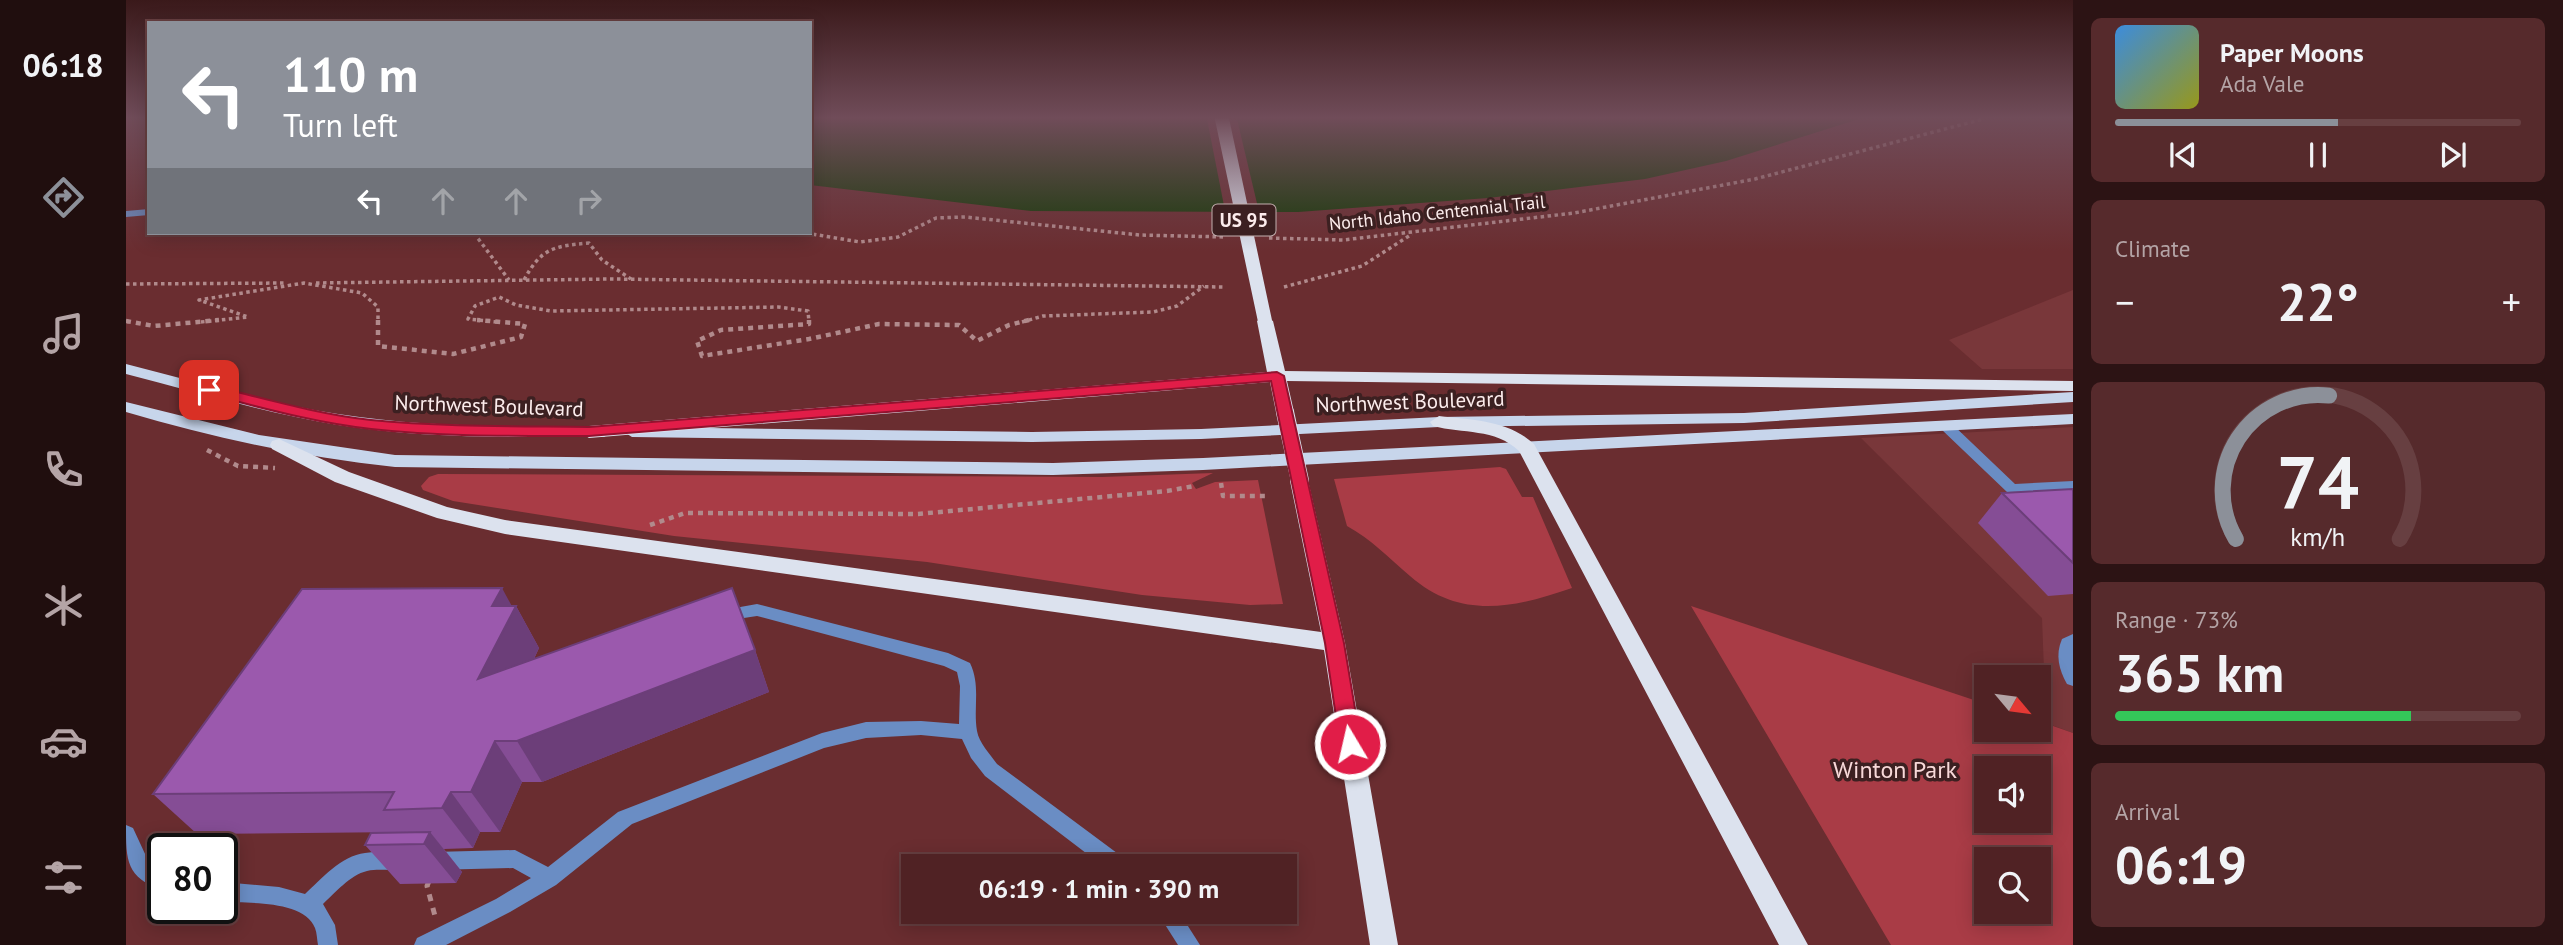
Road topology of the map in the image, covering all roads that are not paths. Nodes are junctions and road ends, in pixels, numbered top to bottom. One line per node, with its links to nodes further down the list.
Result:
1 (1231, 163): 5 (highway, US 95, bridge)
2 (147, 212): 3 (lane)
3 (126, 214)
4 (126, 369): 12 (main road, Northwest Boulevard)
5 (1277, 376): 6 (highway); 12 (highway); 18 (highway, US 95, bridge)
6 (2073, 386)
7 (2073, 397): 10 (main road, Northwest Boulevard)
8 (126, 407): 13 (main road)
9 (2073, 419): 11 (main road)
10 (1439, 422): 12 (main road, Northwest Boulevard); 14 (highway)
11 (1946, 426): 14 (main road); 15 (lane)
12 (589, 432)
13 (279, 445): 14 (main road); 18 (highway)
14 (1527, 448): 32 (highway)
15 (2073, 486)
16 (708, 620): 20 (lane)
17 (2073, 640): 19 (lane)
18 (1334, 643): 31 (highway, US 95)
19 (2073, 680)
20 (968, 732): 22 (lane); 24 (lane)
21 (126, 834): 23 (lane)
22 (1102, 854)
23 (147, 872)
24 (549, 878): 26 (lane); 28 (lane)
25 (238, 893): 26 (lane)
26 (309, 904): 29 (lane)
27 (1175, 924): 30 (lane)
28 (432, 941)
29 (328, 945)
30 (1190, 945)
31 (1384, 945)
32 (1794, 945)

